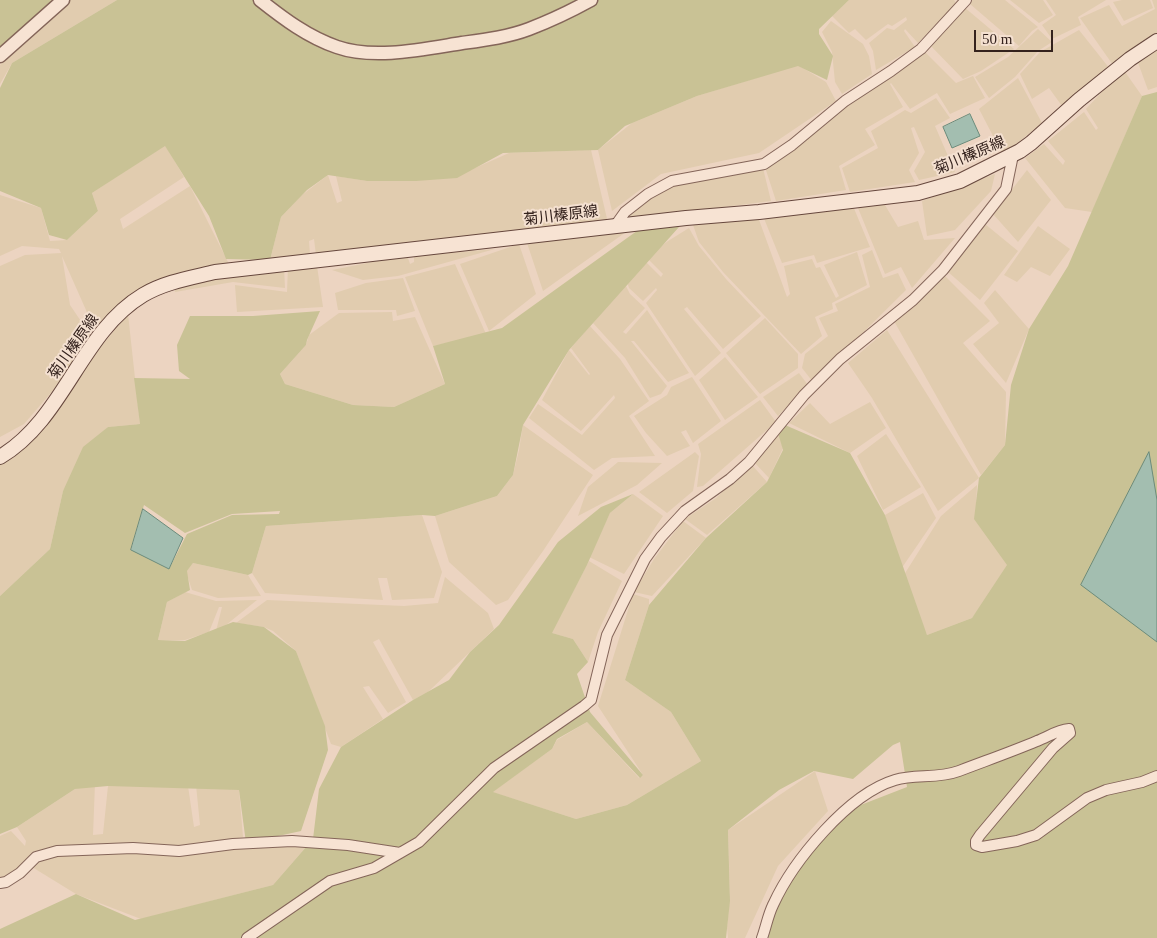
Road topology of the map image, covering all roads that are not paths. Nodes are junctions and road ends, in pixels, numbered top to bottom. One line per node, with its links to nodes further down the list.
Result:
1 (64, 0): 6 (street)
2 (260, 0): 3 (street)
3 (591, 0)
4 (966, 0): 8 (street)
5 (1157, 42): 7 (main road, 菊川榛原線)
6 (0, 56)
7 (1013, 155): 8 (main road, 菊川榛原線); 11 (street)
8 (615, 226): 9 (main road, 菊川榛原線)
9 (0, 457)
10 (1157, 776): 14 (street)
11 (400, 853): 12 (street); 13 (street)
12 (0, 883)
13 (247, 938)
14 (762, 938)

